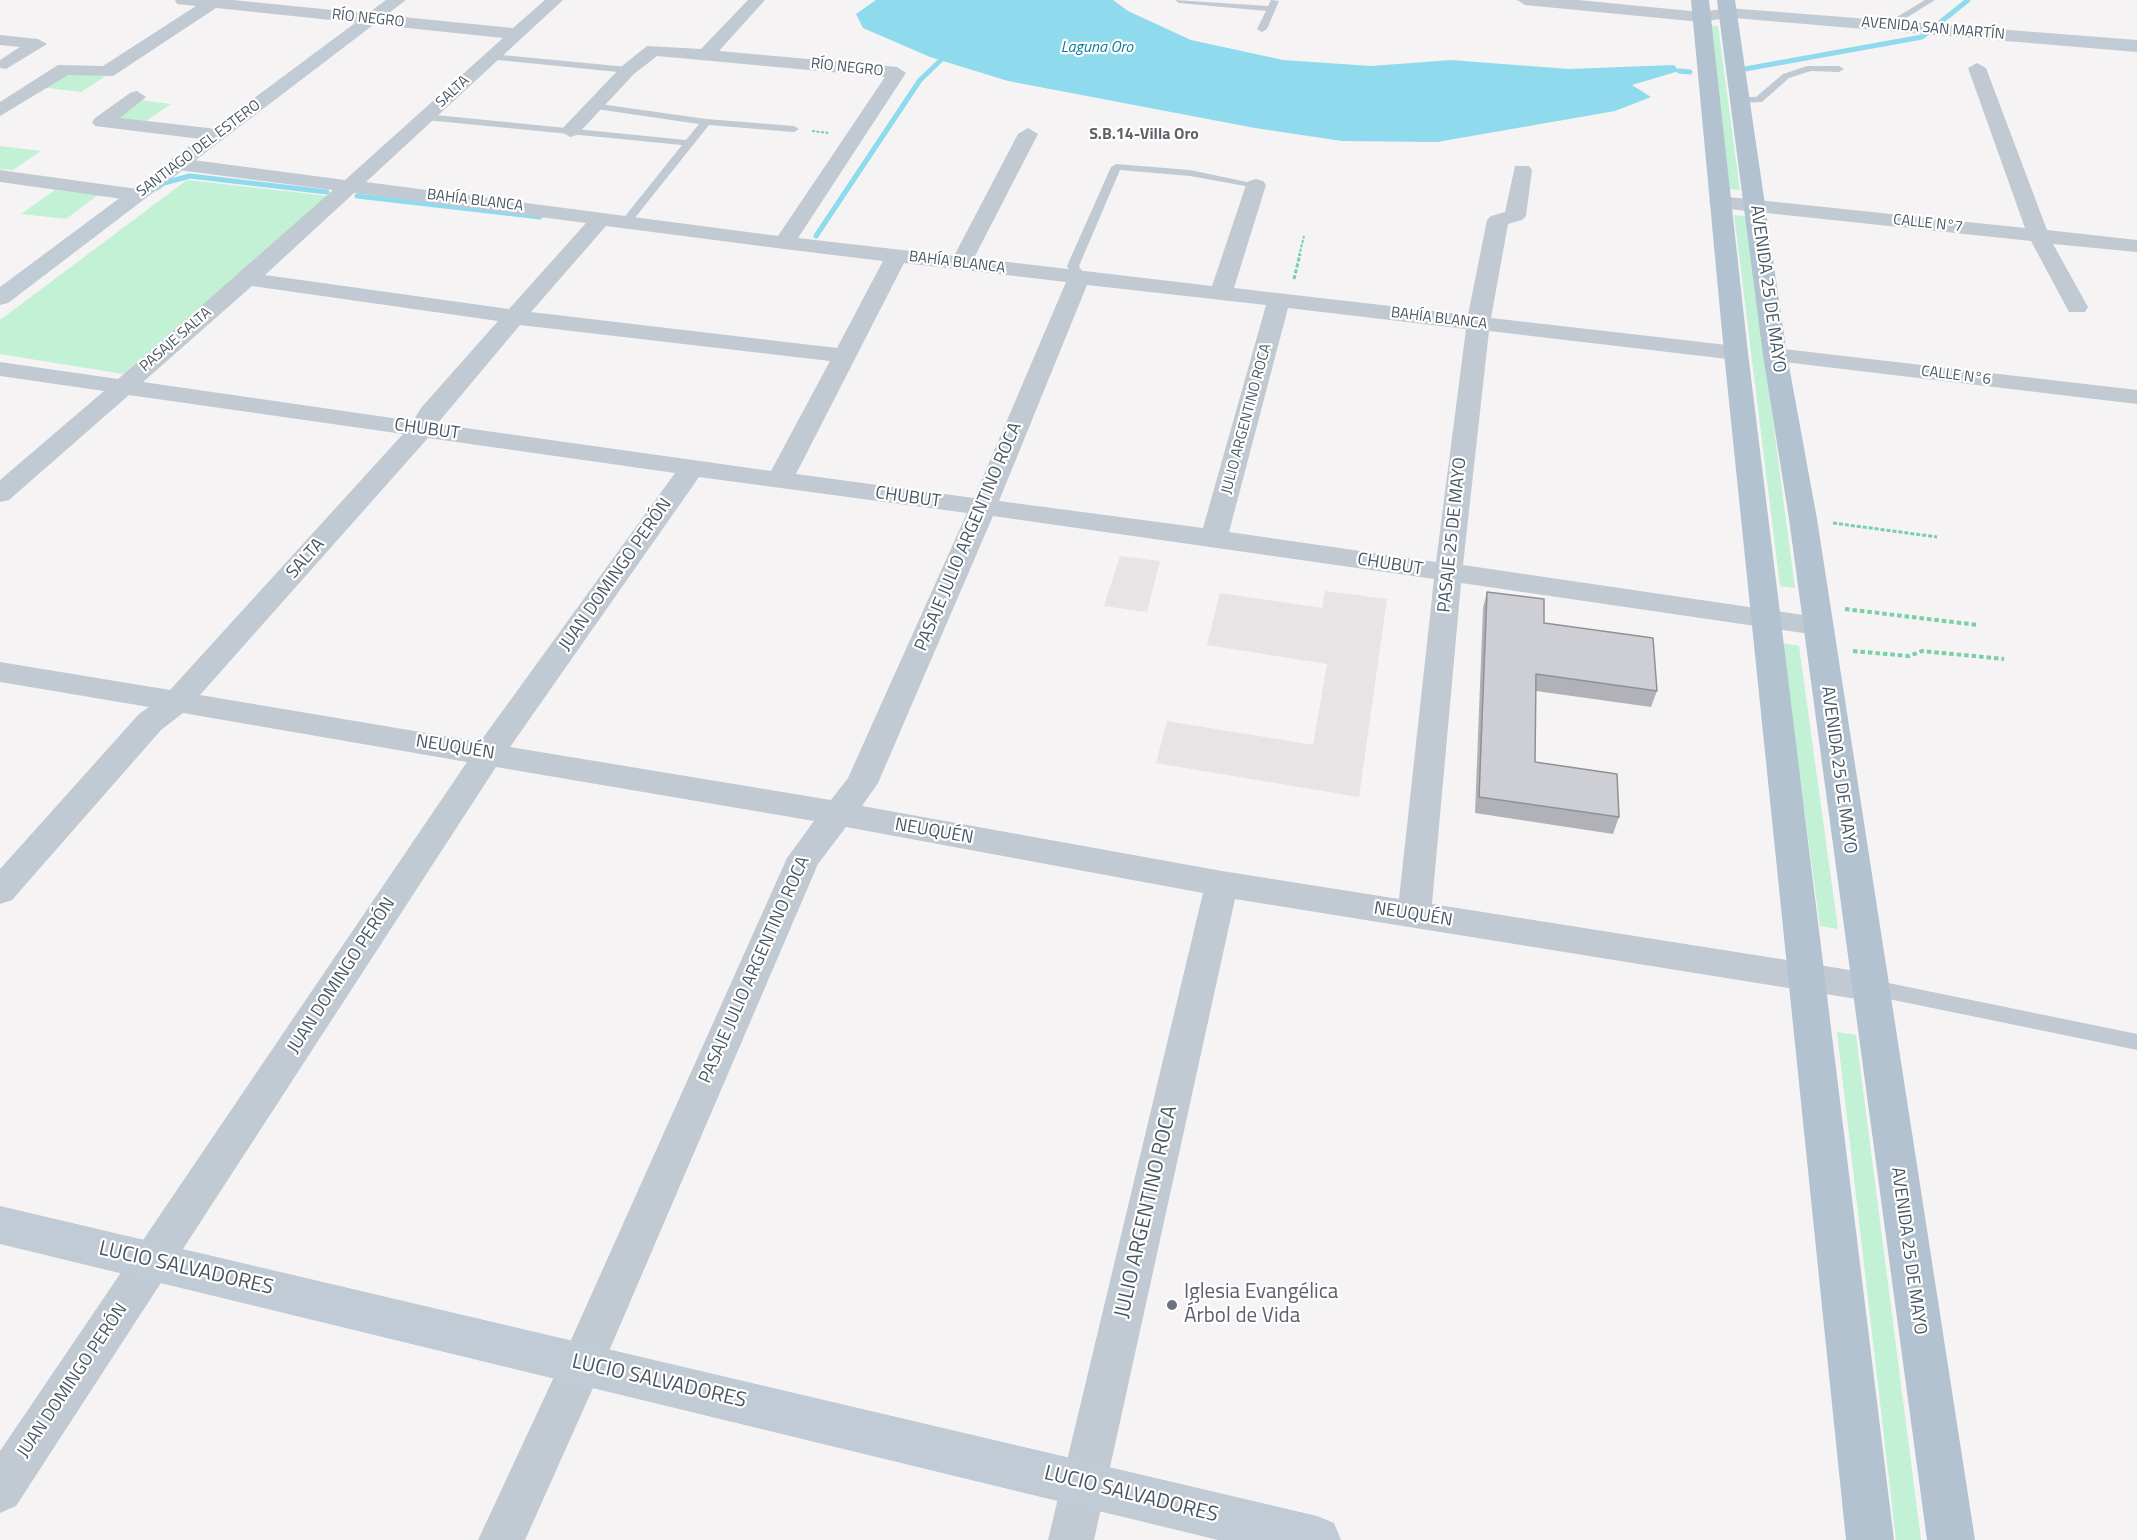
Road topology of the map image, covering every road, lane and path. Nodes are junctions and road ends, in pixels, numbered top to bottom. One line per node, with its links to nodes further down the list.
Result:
1 (183, 0): 2 (street, RÍO NEGRO)
2 (188, 0): 9 (street, RÍO NEGRO)
3 (397, 0): 12 (street, SANTIAGO DEL ESTERO)
4 (555, 0): 15 (street, SALTA)
5 (757, 0): 18 (street)
6 (1179, 0): 10 (lane)
7 (1525, 0): 11 (street)
8 (1931, 0): 13 (lane)
9 (213, 3): 12 (street, RÍO NEGRO); 27 (street)
10 (1274, 4): 14 (lane)
11 (1714, 8): 13 (street, AVENIDA SAN MARTÍN); 25 (main road, AVENIDA 25 DE MAYO); 42 (main road, AVENIDA 25 DE MAYO)
12 (370, 20): 15 (street, RÍO NEGRO); 33 (street, SANTIAGO DEL ESTERO)
13 (1887, 26): 17 (street, AVENIDA SAN MARTÍN)
14 (1262, 28)
15 (517, 34): 19 (street, SALTA)
16 (0, 40): 20 (street)
17 (2137, 46)
18 (707, 54): 23 (street, RÍO NEGRO); 34 (street, RÍO NEGRO)
19 (491, 57): 23 (lane); 28 (street, SALTA)
20 (6, 64)
21 (1977, 68): 46 (street)
22 (1839, 69): 25 (lane)
23 (628, 70): 26 (street)
24 (137, 97): 33 (street)
25 (1742, 100): 43 (main road, AVENIDA 25 DE MAYO)
26 (593, 106): 29 (lane); 31 (street)
27 (0, 110)
28 (426, 117): 31 (lane); 39 (street, SALTA)
29 (706, 122): 30 (lane); 35 (lane)
30 (794, 129): 34 (path)
31 (570, 131): 35 (lane)
32 (1028, 134): 50 (street)
33 (217, 135): 36 (street, SANTIAGO DEL ESTERO)
34 (856, 136): 47 (street)
35 (689, 143): 44 (lane)
36 (178, 164): 39 (street, BAHÍA BLANCA); 41 (street, SANTIAGO DEL ESTERO)
37 (1522, 170): 58 (street, PASAJE 25 DE MAYO)
38 (0, 176): 41 (street)
39 (352, 185): 44 (street, BAHÍA BLANCA); 52 (street, PASAJE SALTA)
40 (1256, 185): 51 (lane); 54 (street)
41 (137, 195): 53 (street, SANTIAGO DEL ESTERO)
42 (1719, 202): 43 (street, CALLE N°7); 59 (main road, AVENIDA 25 DE MAYO)
43 (1756, 206): 46 (street, CALLE N°7); 60 (main road, AVENIDA 25 DE MAYO)
44 (614, 220): 47 (street, BAHÍA BLANCA); 57 (street, SALTA)
45 (1304, 236): 55 (path)
46 (2038, 236): 48 (street, CALLE N°7); 56 (street)
47 (784, 243): 49 (street, BAHÍA BLANCA)
48 (2137, 246)
49 (897, 256): 50 (street, BAHÍA BLANCA); 61 (street)
50 (961, 263): 51 (street, BAHÍA BLANCA)
51 (1079, 277): 54 (street, BAHÍA BLANCA); 69 (street, PASAJE JULIO ARGENTINO ROCA)
52 (247, 279): 57 (street); 63 (street, PASAJE SALTA)
53 (5, 290)
54 (1221, 293): 55 (street, BAHÍA BLANCA)
55 (1279, 300): 58 (street, BAHÍA BLANCA); 72 (street, JULIO ARGENTINO ROCA)
56 (2077, 307)
57 (515, 317): 61 (street); 65 (street, SALTA)
58 (1478, 323): 59 (street, BAHÍA BLANCA); 73 (street, PASAJE 25 DE MAYO)
59 (1736, 353): 74 (main road, AVENIDA 25 DE MAYO)
60 (1775, 355): 64 (street, CALLE N°6); 70 (main road, AVENIDA 25 DE MAYO)
61 (846, 356): 67 (street)
62 (0, 369): 63 (street, CHUBUT)
63 (123, 387): 65 (street, CHUBUT); 68 (street, PASAJE SALTA)
64 (2137, 397)
65 (421, 430): 66 (street, CHUBUT); 79 (street, SALTA)
66 (692, 468): 67 (street, CHUBUT); 80 (street, JUAN DOMINGO PERÓN)
67 (780, 479): 69 (street, CHUBUT)
68 (0, 494)
69 (983, 508): 72 (street, CHUBUT); 81 (street, PASAJE JULIO ARGENTINO ROCA)
70 (1803, 519): 71 (path); 76 (main road, AVENIDA 25 DE MAYO)
71 (1937, 537)
72 (1215, 538): 73 (street, CHUBUT)
73 (1448, 574): 74 (street, CHUBUT); 84 (street, PASAJE 25 DE MAYO)
74 (1766, 619): 76 (street, CHUBUT); 85 (main road, AVENIDA 25 DE MAYO)
75 (1978, 625): 76 (path)
76 (1817, 626): 77 (path); 86 (main road, AVENIDA 25 DE MAYO)
77 (2004, 659)
78 (0, 672): 79 (street, NEUQUÉN)
79 (176, 703): 80 (street, NEUQUÉN); 83 (street, SALTA)
80 (489, 753): 81 (street, NEUQUÉN); 89 (street, JUAN DOMINGO PERÓN)
81 (836, 813): 82 (street, NEUQUÉN); 90 (street, PASAJE JULIO ARGENTINO ROCA)
82 (1222, 884): 84 (street, NEUQUÉN); 91 (street, JULIO ARGENTINO ROCA)
83 (0, 891)
84 (1414, 915): 85 (street, NEUQUÉN)
85 (1808, 978): 86 (street, NEUQUÉN); 96 (main road, AVENIDA 25 DE MAYO)
86 (1869, 987): 87 (lane); 97 (main road, AVENIDA 25 DE MAYO)
87 (2137, 1042)
88 (0, 1225): 89 (street, LUCIO SALVADORES)
89 (154, 1261): 90 (street, LUCIO SALVADORES); 92 (street, JUAN DOMINGO PERÓN)
90 (582, 1364): 91 (street, LUCIO SALVADORES); 93 (street, PASAJE JULIO ARGENTINO ROCA)
91 (1084, 1484): 94 (street, JULIO ARGENTINO ROCA); 95 (street, LUCIO SALVADORES)
92 (0, 1490)
93 (501, 1540)
94 (1071, 1540)
95 (1317, 1540)
96 (1870, 1540)
97 (1950, 1540)

